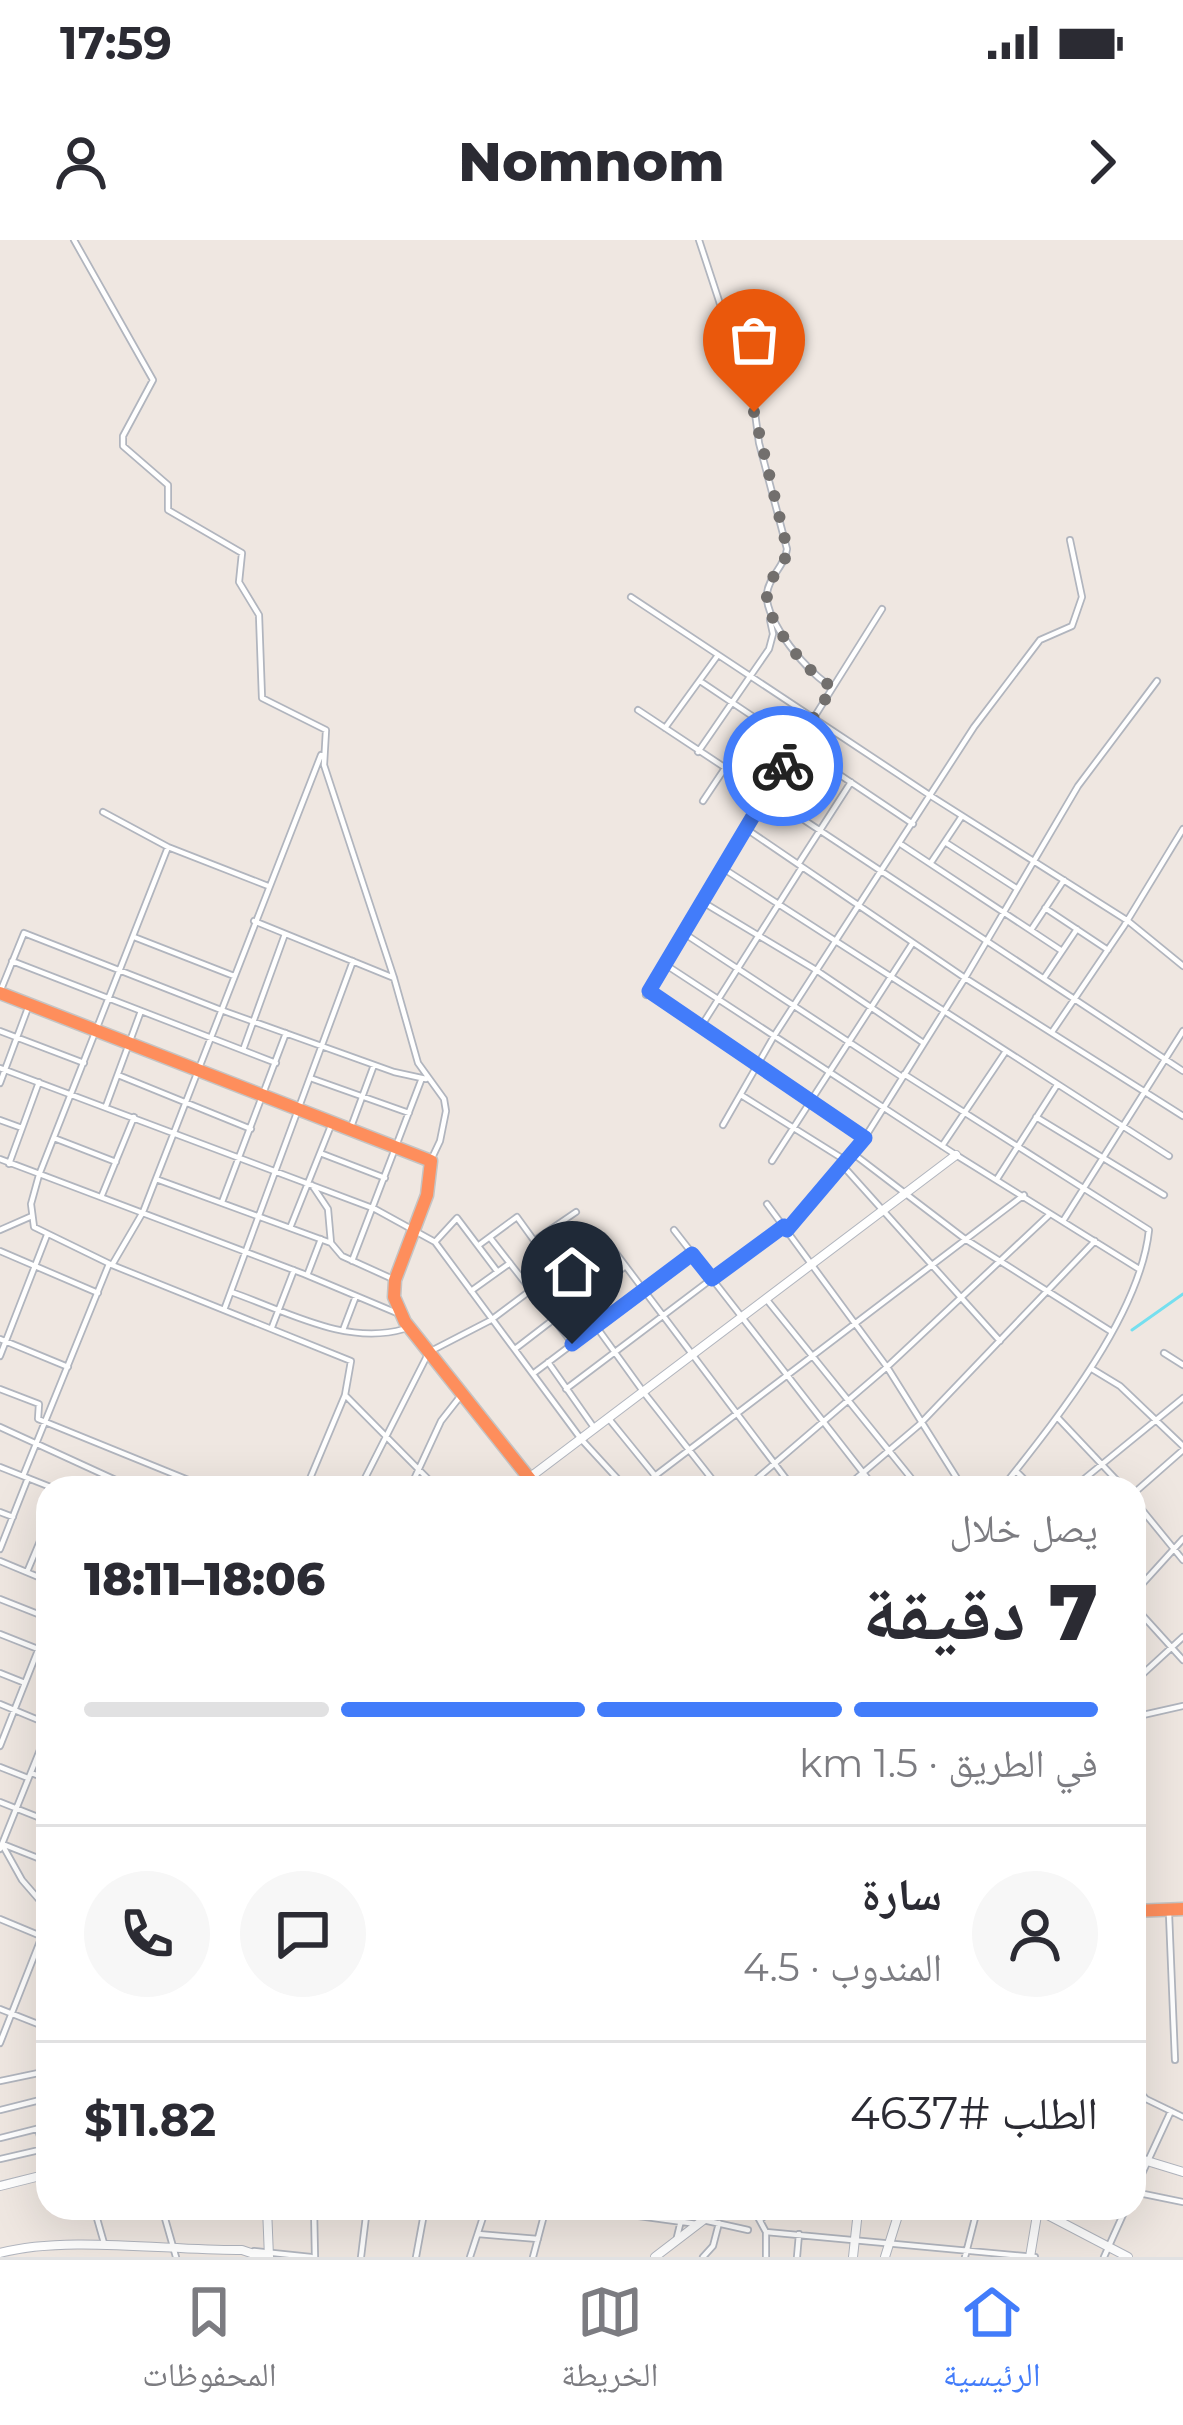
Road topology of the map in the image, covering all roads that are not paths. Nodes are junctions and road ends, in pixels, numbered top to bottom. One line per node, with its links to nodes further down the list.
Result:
1 (74, 240): 18 (street)
2 (699, 240): 6 (street)
3 (1070, 540): 23 (street)
4 (631, 597): 7 (street)
5 (882, 609): 11 (street)
6 (770, 614): 8 (street); 11 (street)
7 (718, 656): 8 (street); 9 (street)
8 (749, 676): 12 (street); 14 (street)
9 (700, 681): 12 (street); 16 (street)
10 (1157, 681): 34 (street)
11 (833, 687): 14 (street)
12 (730, 702): 15 (street); 19 (street)
13 (638, 710): 16 (street)
14 (813, 719): 17 (street); 23 (street)
15 (757, 720): 17 (street); 20 (street)
16 (665, 729): 19 (street)
17 (796, 746): 21 (street); 22 (street)
18 (323, 750): 40 (street); 69 (street)
19 (698, 752): 20 (street)
20 (724, 769): 22 (street); 24 (street)
21 (851, 782): 27 (street); 30 (street)
22 (765, 796): 28 (street); 30 (street)
23 (931, 796): 26 (street); 27 (street)
24 (703, 801)
25 (103, 812): 33 (street)
26 (962, 816): 31 (street); 34 (street)
27 (914, 824): 32 (street)
28 (745, 827): 36 (street); 37 (street)
29 (1183, 829): 48 (street)
30 (819, 831): 37 (street); 38 (street)
31 (945, 842): 35 (street); 41 (street)
32 (900, 844): 35 (street); 38 (street)
33 (168, 847): 40 (street); 54 (street)
34 (1032, 860): 39 (street); 41 (street)
35 (931, 864): 46 (street)
36 (722, 866): 42 (street); 43 (street)
37 (800, 866): 43 (street); 44 (street)
38 (882, 872): 44 (street); 55 (street)
39 (1064, 880): 45 (street); 48 (street)
40 (268, 886): 47 (street)
41 (1016, 888): 46 (street)
42 (701, 901): 51 (street); 53 (street)
43 (779, 904): 53 (street); 56 (street)
44 (860, 906): 56 (street); 57 (street)
45 (1046, 908): 49 (street); 50 (street)
46 (1002, 911): 50 (street); 55 (street)
47 (254, 921): 52 (street); 67 (street)
48 (1127, 921): 58 (street); 63 (street)
49 (1077, 929): 58 (street); 59 (street)
50 (1031, 930): 59 (street)
51 (682, 932): 62 (street); 64 (street)
52 (285, 934): 61 (street); 82 (street)
53 (759, 936): 64 (street); 65 (street)
54 (134, 937): 66 (street); 67 (street)
55 (985, 940): 68 (street); 71 (street)
56 (835, 941): 65 (street); 70 (street)
57 (913, 942): 70 (street); 71 (street)
58 (1108, 950): 74 (street)
59 (1062, 951): 68 (street)
60 (11, 961): 66 (street); 72 (street); 73 (street)
61 (353, 962): 69 (street); 95 (street)
62 (663, 963): 75 (street); 83 (street)
63 (1183, 966)
64 (740, 968): 75 (street); 76 (street)
65 (817, 970): 76 (street); 80 (street)
66 (122, 971): 73 (street); 79 (street)
67 (234, 976): 79 (street)
68 (1044, 977): 74 (street)
69 (394, 978): 110 (street)
70 (893, 978): 80 (street); 81 (street)
71 (965, 978): 81 (street); 87 (street)
72 (0, 992): 77 (highway)
73 (110, 998): 78 (street); 85 (street)
74 (1076, 998): 87 (street); 98 (street)
75 (720, 1000): 83 (street); 89 (street)
76 (795, 1003): 89 (street); 92 (street)
77 (29, 1005): 85 (highway); 91 (street)
78 (141, 1010): 90 (street); 94 (street)
79 (221, 1010): 82 (street); 90 (street)
80 (872, 1010): 92 (street); 93 (street)
81 (945, 1011): 93 (street); 97 (street)
82 (254, 1022): 88 (street); 96 (street)
83 (701, 1027): 102 (street)
84 (0, 1031): 91 (street)
85 (97, 1031): 94 (highway); 99 (street)
86 (1183, 1031): 98 (street)
87 (1052, 1032): 114 (street)
88 (286, 1033): 95 (street); 100 (street)
89 (774, 1036): 102 (street); 106 (street)
90 (210, 1037): 96 (street); 104 (street)
91 (17, 1038): 99 (street); 103 (street)
92 (850, 1041): 106 (street); 108 (street)
93 (922, 1042): 108 (street)
94 (129, 1044): 104 (highway); 107 (street)
95 (321, 1046): 101 (street); 109 (street)
96 (243, 1050): 100 (street)
97 (1006, 1051): 113 (street); 125 (street)
98 (1165, 1058): 105 (street); 114 (street)
99 (84, 1063): 115 (street)
100 (276, 1063): 116 (street)
101 (374, 1064): 110 (street); 118 (street)
102 (757, 1066): 117 (street); 119 (street)
103 (2, 1069): 111 (street); 112 (street)
104 (198, 1070): 116 (highway); 120 (street)
105 (1183, 1071)
106 (829, 1072): 119 (street); 122 (street)
107 (118, 1075): 120 (street); 121 (street)
108 (903, 1075): 122 (street); 125 (street)
109 (310, 1078): 118 (street); 123 (street)
110 (424, 1079): 124 (street); 149 (street)
111 (39, 1082): 115 (street); 134 (street)
112 (0, 1083)
113 (1057, 1084): 128 (street); 132 (street)
114 (1145, 1090): 126 (street); 132 (street)
115 (72, 1093): 121 (street); 138 (street)
116 (264, 1095): 123 (highway); 135 (street)
117 (740, 1095): 131 (street); 133 (street)
118 (362, 1096): 124 (street); 136 (street)
119 (811, 1101): 133 (street); 139 (street)
120 (186, 1103): 135 (street); 137 (street)
121 (106, 1106): 127 (street)
122 (884, 1108): 139 (street); 140 (street)
123 (300, 1109): 130 (highway); 154 (street)
124 (410, 1113): 142 (street)
125 (964, 1113): 140 (street); 141 (street)
126 (1183, 1116)
127 (134, 1117): 137 (street); 152 (street)
128 (1036, 1117): 141 (street); 146 (street)
129 (0, 1120): 134 (street)
130 (332, 1122): 136 (highway); 143 (street)
131 (723, 1125)
132 (1121, 1126): 146 (street); 147 (street)
133 (794, 1128): 150 (street); 153 (street)
134 (22, 1129): 151 (street)
135 (251, 1129): 148 (street)
136 (350, 1129): 142 (highway)
137 (175, 1133): 148 (street); 157 (street)
138 (54, 1138): 152 (street); 155 (street)
139 (865, 1138): 144 (street)
140 (942, 1146): 145 (street)
141 (1017, 1147): 158 (street); 160 (street)
142 (396, 1148): 149 (highway); 156 (street)
143 (320, 1153): 156 (street); 159 (street)
144 (854, 1154): 153 (street); 161 (street)
145 (956, 1155): 158 (street); 161 (street)
146 (1102, 1156): 160 (street); 163 (street)
147 (1169, 1156)
148 (240, 1157): 154 (street); 165 (street)
149 (431, 1161): 179 (highway)
150 (772, 1161)
151 (3, 1162): 155 (street)
152 (116, 1162): 164 (street)
153 (846, 1164): 169 (street); 175 (street)
154 (274, 1170): 159 (street); 173 (street)
155 (39, 1175): 164 (street); 172 (street)
156 (385, 1178): 167 (street)
157 (156, 1179): 165 (street); 170 (street)
158 (997, 1179): 162 (street)
159 (310, 1184): 167 (street); 176 (street); 186 (street)
160 (1082, 1190): 174 (street); 200 (street)
161 (903, 1195): 169 (street); 183 (street)
162 (1024, 1195): 171 (street); 183 (street)
163 (1164, 1195)
164 (101, 1198): 170 (street)
165 (221, 1204): 173 (street)
166 (767, 1204): 175 (street)
167 (373, 1209): 179 (street); 192 (street)
168 (576, 1211): 184 (street)
169 (882, 1212): 194 (street); 197 (street)
170 (143, 1213): 190 (street); 196 (street)
171 (1050, 1213): 174 (street); 193 (street)
172 (32, 1216): 177 (street); 180 (street)
173 (256, 1218): 176 (street); 190 (street)
174 (1063, 1221): 185 (street)
175 (785, 1228): 194 (street); 205 (street)
176 (290, 1229): 182 (street)
177 (0, 1230)
178 (674, 1230): 191 (street)
179 (416, 1232): 187 (street); 206 (highway)
180 (47, 1235): 196 (street); 198 (street)
181 (490, 1237): 184 (street); 188 (street); 195 (street)
182 (321, 1239): 186 (street); 204 (street)
183 (965, 1239): 193 (street); 197 (street)
184 (535, 1240): 203 (street)
185 (1095, 1241): 200 (street); 209 (street)
186 (331, 1243): 192 (street)
187 (435, 1243): 188 (street); 211 (street)
188 (478, 1245): 202 (street)
189 (0, 1251): 198 (street)
190 (242, 1252): 201 (street); 210 (street)
191 (692, 1254): 205 (street); 208 (street)
192 (352, 1261): 206 (street)
193 (1000, 1261): 209 (street); 215 (street)
194 (811, 1262): 214 (street); 224 (street)
195 (510, 1263): 202 (street); 207 (street)
196 (111, 1265): 212 (street); 218 (street)
197 (930, 1265): 215 (street); 224 (street)
198 (35, 1266): 212 (street); 230 (street)
199 (625, 1266): 203 (street); 208 (street); 216 (street)
200 (1139, 1269): 229 (street)
201 (294, 1270): 204 (street); 217 (street)
202 (497, 1271): 211 (street)
203 (558, 1272): 207 (street); 216 (street)
204 (308, 1275): 213 (street)
205 (712, 1279): 220 (street); 221 (street)
206 (394, 1280): 219 (highway)
207 (532, 1291): 222 (street); 223 (street)
208 (643, 1291): 221 (street); 225 (street)
209 (1049, 1291): 229 (street); 231 (street)
210 (230, 1292): 217 (street); 218 (street)
211 (470, 1292): 223 (street)
212 (98, 1293): 242 (street)
213 (356, 1296): 219 (street); 228 (street)
214 (765, 1298): 220 (street); 237 (street)
215 (961, 1298): 231 (street); 243 (street)
216 (579, 1300): 225 (street)
217 (280, 1308): 226 (street); 228 (street)
218 (224, 1310): 226 (street)
219 (400, 1315): 227 (highway)
220 (740, 1316): 239 (street); 246 (street)
221 (662, 1317): 234 (street); 239 (street)
222 (554, 1319): 232 (street); 233 (street)
223 (490, 1320): 233 (street); 235 (street)
224 (854, 1324): 237 (street); 243 (street)
225 (597, 1325): 232 (street); 234 (street)
226 (272, 1328): 251 (street)
227 (409, 1328): 228 (street); 235 (highway)
228 (342, 1332)
229 (1112, 1332): 244 (street)
230 (3, 1340): 238 (street); 242 (street)
231 (1000, 1341): 257 (street)
232 (572, 1344): 240 (street)
233 (513, 1350): 245 (street)
234 (616, 1351): 248 (street); 250 (street)
235 (429, 1352): 249 (highway); 263 (street)
236 (1164, 1353): 241 (street)
237 (812, 1355): 246 (street); 253 (street)
238 (0, 1356)
239 (692, 1356): 250 (street); 254 (street)
240 (548, 1362): 245 (street); 248 (street)
241 (1183, 1365)
242 (68, 1367): 258 (street)
243 (887, 1367): 253 (street); 257 (street)
244 (1090, 1368): 255 (street); 260 (street)
245 (532, 1374): 264 (street)
246 (786, 1376): 254 (street); 259 (street)
247 (0, 1388): 258 (street)
248 (566, 1389): 262 (street)
249 (462, 1394): 272 (street); 282 (highway)
250 (645, 1394): 256 (street); 267 (street)
251 (345, 1395): 263 (street); 278 (street)
252 (1183, 1398): 260 (street)
253 (847, 1399): 259 (street); 268 (street)
254 (736, 1413): 267 (street); 269 (street)
255 (1056, 1416): 270 (street); 273 (street)
256 (609, 1420): 262 (street); 275 (street)
257 (923, 1421): 268 (street); 291 (street)
258 (46, 1422): 265 (street); 277 (street)
259 (822, 1422): 269 (street); 274 (street)
260 (1157, 1423): 266 (street); 270 (street)
261 (0, 1427): 265 (street)
262 (595, 1429): 264 (street)
263 (386, 1432): 272 (street); 279 (street)
264 (581, 1439): 283 (street); 284 (street)
265 (37, 1442): 276 (street); 296 (street)
266 (1183, 1448): 298 (street)
267 (689, 1449): 275 (street); 285 (street)
268 (889, 1451): 274 (street); 290 (street)
269 (774, 1463): 286 (street); 287 (street)
270 (1104, 1464): 294 (street); 295 (street)
271 (0, 1467): 296 (street)
272 (418, 1467): 280 (street); 281 (street)
273 (1016, 1471): 292 (street); 293 (street)
274 (863, 1473): 288 (street); 289 (street)
275 (654, 1475)
276 (108, 1476)
277 (179, 1476)
278 (311, 1476)
279 (366, 1476)
280 (415, 1476)
281 (426, 1476)
282 (523, 1476)
283 (540, 1476)
284 (615, 1476)
285 (710, 1476)
286 (759, 1476)
287 (784, 1476)
288 (859, 1476)
289 (865, 1476)
290 (909, 1476)
291 (956, 1476)
292 (1012, 1476)
293 (1021, 1476)
294 (1088, 1476)
295 (1114, 1476)
296 (26, 1477): 297 (street); 301 (street)
297 (36, 1481)
298 (1146, 1484)
299 (0, 1512): 301 (street)
300 (1146, 1512): 304 (street)
301 (13, 1517): 303 (street)
302 (1183, 1539): 304 (street)
303 (0, 1549)
304 (1174, 1549): 306 (street); 310 (street)
305 (36, 1553): 308 (street)
306 (1183, 1560)
307 (0, 1561): 308 (street)
308 (27, 1572): 309 (street)
309 (36, 1576)
310 (1146, 1579)
311 (0, 1599): 312 (street)
312 (36, 1616)
313 (1146, 1619): 316 (street)
314 (0, 1634): 317 (street)
315 (1183, 1637): 316 (street)
316 (1172, 1647): 319 (street); 320 (street)
317 (36, 1648)
318 (36, 1654): 322 (street)
319 (1183, 1660)
320 (1146, 1671)
321 (0, 1673): 322 (street)
322 (25, 1683): 325 (street)
323 (0, 1704): 325 (street)
324 (1183, 1706): 326 (street)
325 (14, 1710): 327 (street); 328 (street)
326 (1146, 1714)
327 (36, 1721)
328 (0, 1746)
329 (36, 1761): 331 (street)
330 (0, 1767): 331 (street)
331 (29, 1776): 332 (street); 334 (street)
332 (36, 1777)
333 (0, 1802): 334 (street)
334 (16, 1808): 335 (street); 336 (street)
335 (36, 1816)
336 (1, 1845): 337 (street); 338 (street)
337 (36, 1858)
338 (36, 1896)
339 (1177, 1908): 340 (highway); 348 (street)
340 (1146, 1910)
341 (0, 1919): 342 (street)
342 (36, 1933)
343 (36, 1957): 345 (street)
344 (0, 2009): 345 (street)
345 (11, 2014): 346 (street); 347 (street)
346 (36, 2023)
347 (0, 2043)
348 (1174, 2060)
349 (36, 2074): 350 (street)
350 (0, 2081)
351 (1146, 2099): 354 (street)
352 (36, 2101): 353 (street)
353 (0, 2110)
354 (1171, 2111): 355 (street); 360 (street)
355 (1183, 2117)
356 (36, 2129): 357 (street)
357 (0, 2138)
358 (36, 2150): 359 (street)
359 (0, 2159)
360 (1148, 2161): 361 (street); 362 (street)
361 (1146, 2165)
362 (1183, 2172)
363 (36, 2174): 364 (street)
364 (0, 2186)
365 (1146, 2194): 366 (street)
366 (1183, 2202)
367 (97, 2220): 396 (street)
368 (165, 2220): 400 (street)
369 (267, 2220): 401 (street)
370 (314, 2220): 404 (street)
371 (366, 2220): 405 (street)
372 (423, 2220): 406 (street)
373 (482, 2220): 389 (street)
374 (543, 2220): 392 (street)
375 (676, 2220): 384 (street)
376 (703, 2220): 385 (street)
377 (760, 2220): 388 (street)
378 (857, 2220): 391 (street)
379 (897, 2220): 394 (street)
380 (974, 2220): 398 (street)
381 (1037, 2220): 403 (street)
382 (1060, 2220): 395 (street)
383 (1120, 2220): 395 (street)
384 (680, 2221): 385 (street); 393 (street)
385 (700, 2222): 386 (street); 393 (street)
386 (719, 2223): 387 (street); 410 (street)
387 (748, 2230)
388 (766, 2232): 390 (street); 411 (street)
389 (478, 2234): 392 (street); 407 (street)
390 (799, 2234): 391 (street); 412 (street)
391 (855, 2238): 394 (street); 413 (street)
392 (538, 2239): 408 (street)
393 (676, 2241): 409 (street)
394 (890, 2241): 398 (street); 414 (street)
395 (1109, 2245): 415 (street); 416 (street)
396 (104, 2247): 397 (street); 400 (street)
397 (74, 2252): 399 (street)
398 (966, 2253): 402 (street)
399 (4, 2254)
400 (173, 2255): 401 (street)
401 (267, 2255): 404 (street)
402 (995, 2255): 403 (street)
403 (1032, 2256)
404 (313, 2257)
405 (361, 2257)
406 (416, 2257)
407 (470, 2257)
408 (533, 2257)
409 (655, 2257)
410 (703, 2257)
411 (766, 2257)
412 (797, 2257)
413 (853, 2257)
414 (885, 2257)
415 (1104, 2257)
416 (1128, 2257)

